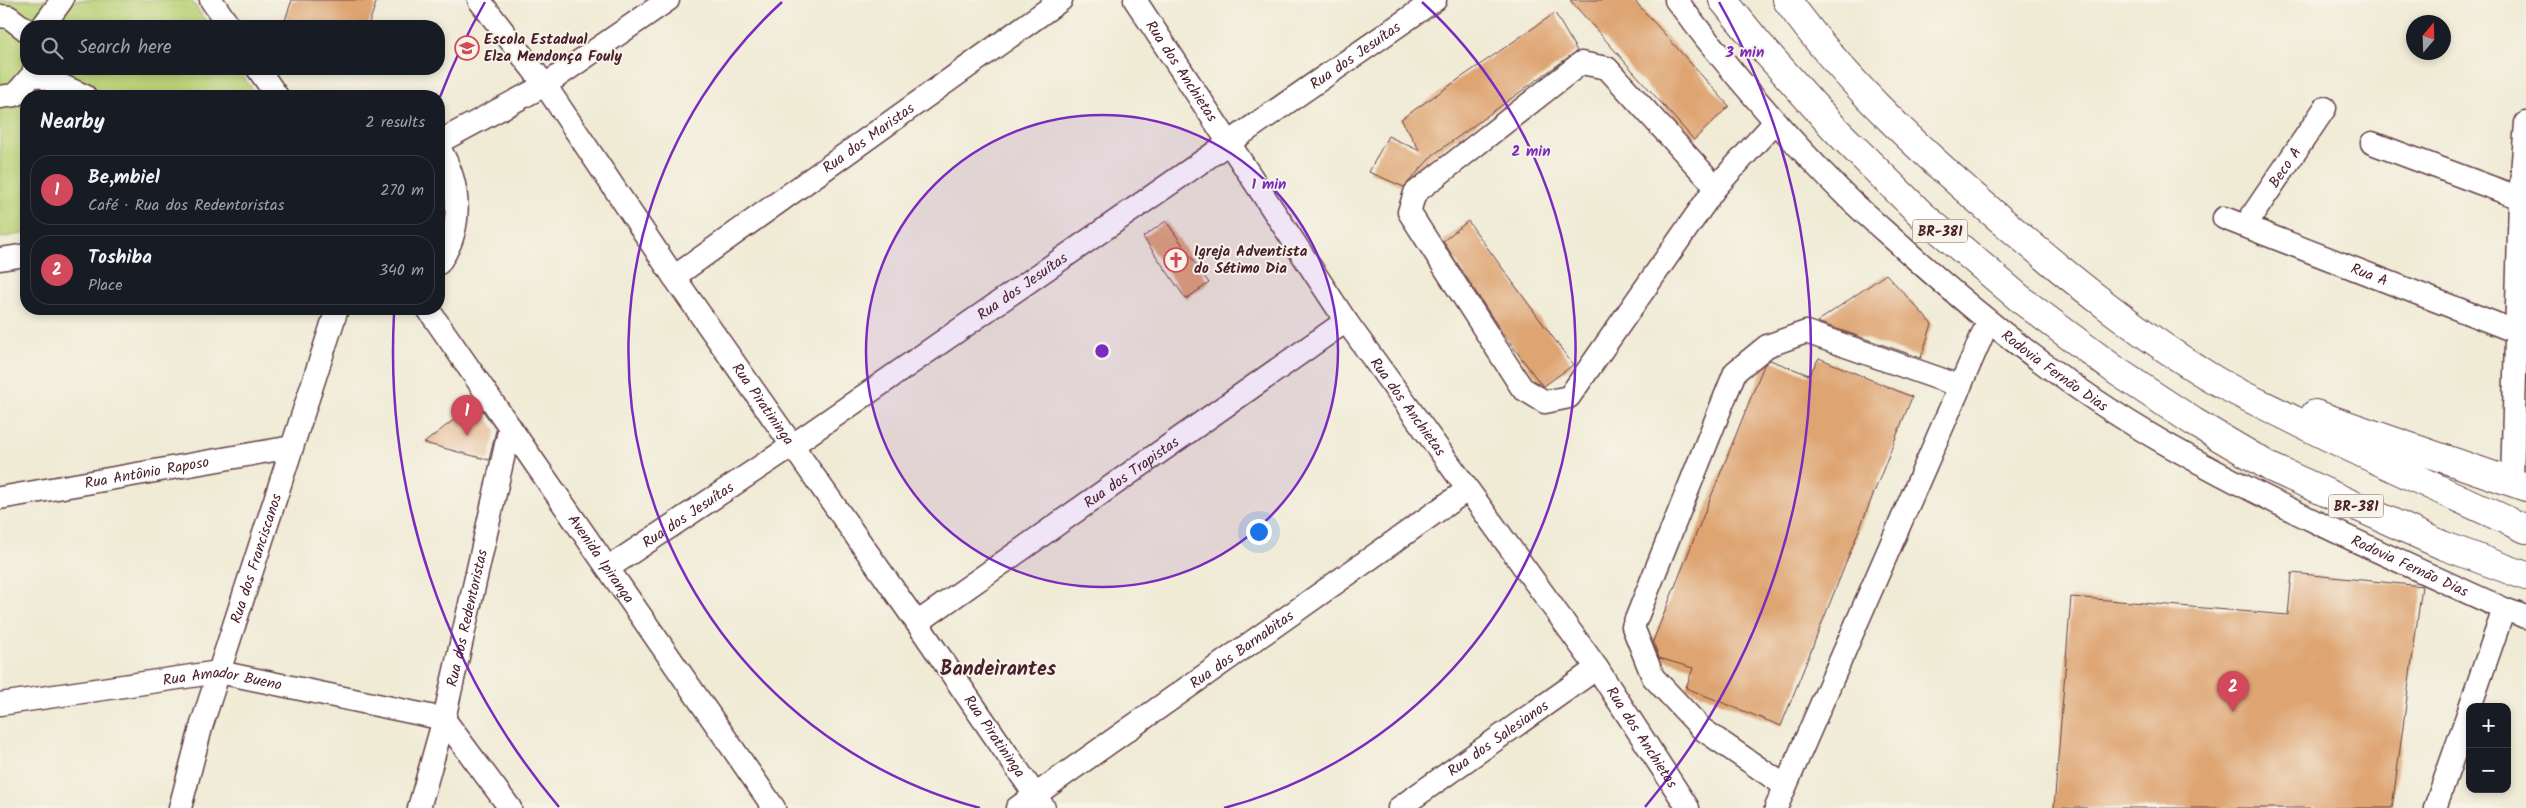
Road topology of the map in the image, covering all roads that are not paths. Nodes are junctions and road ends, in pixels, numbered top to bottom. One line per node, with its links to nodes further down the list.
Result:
1 (62, 0): 12 (street)
2 (211, 0): 13 (street)
3 (479, 0): 18 (street, Rua Piratininga)
4 (668, 0): 18 (street)
5 (1061, 0): 36 (street, Rua dos Maristas)
6 (1135, 0): 27 (street, Rua dos Anchietas)
7 (1435, 0): 27 (street, Rua dos Jesuítas)
8 (1676, 0): 23 (street, Rodovia Fernão Dias / BR-381)
9 (1723, 0): 52 (highway, BR-381)
10 (1787, 0): 42 (highway, BR-381)
11 (0, 16): 14 (street)
12 (47, 20)
13 (225, 20)
14 (20, 25)
15 (31, 75): 21 (street)
16 (42, 75): 19 (street)
17 (262, 75): 20 (street)
18 (545, 85): 25 (street); 36 (street, Rua Piratininga)
19 (72, 90)
20 (273, 90)
21 (0, 97)
22 (2325, 108): 32 (street, Beco A)
23 (1775, 122): 29 (street); 40 (street, Rodovia Fernão Dias / BR-381)
24 (2526, 123): 30 (street)
25 (445, 139)
26 (2372, 143): 30 (street)
27 (1228, 145): 39 (street, Rua dos Anchietas); 45 (street, Rua dos Jesuítas)
28 (445, 158): 33 (street)
29 (1716, 187): 29 (street)
30 (2520, 198): 41 (street)
31 (2224, 218): 32 (street, Rua A)
32 (2246, 226): 41 (street, Rua A)
33 (445, 255)
34 (20, 256): 35 (street)
35 (0, 259)
36 (674, 277): 45 (street, Rua Piratininga)
37 (335, 315): 46 (street, Rua dos Franciscanos)
38 (432, 315): 44 (street, Avenida Ipiranga)
39 (1346, 321): 48 (street, Rua dos Anchietas); 55 (street, Rua dos Trapistas)
40 (1988, 322): 43 (street); 53 (street, Rodovia Fernão Dias / BR-381)
41 (2516, 332): 47 (street)
42 (2214, 380): 47 (highway); 50 (highway, BR-381)
43 (1960, 386): 62 (street); 62 (street)
44 (510, 427): 51 (street, Avenida Ipiranga); 60 (street, Rua dos Redentoristas)
45 (792, 445): 51 (street, Rua dos Jesuítas); 55 (street, Rua Piratininga)
46 (292, 447): 49 (street, Rua Antônio Raposo); 57 (street, Rua dos Franciscanos)
47 (2519, 485)
48 (1467, 490): 56 (street, Rua dos Anchietas); 63 (street, Rua dos Barnabitas)
49 (0, 498)
50 (2526, 529)
51 (608, 568): 68 (street, Avenida Ipiranga)
52 (2526, 576)
53 (2504, 609): 54 (street, Rodovia Fernão Dias / BR-381); 58 (street)
54 (2526, 617)
55 (917, 623): 63 (street, Rua Piratininga)
56 (1597, 668): 69 (street, Rua dos Salesianos); 70 (street, Rua dos Anchietas)
57 (219, 672): 59 (street, Rua Amador Bueno); 60 (street, Rua Amador Bueno); 65 (street, Rua dos Franciscanos)
58 (2471, 703)
59 (0, 704)
60 (444, 719): 66 (street, Rua dos Redentoristas); 67 (street)
61 (2466, 719): 71 (street)
62 (1785, 786): 64 (street)
63 (1032, 804)
64 (1775, 807)
65 (180, 808)
66 (419, 808)
67 (510, 808)
68 (774, 808)
69 (1399, 808)
70 (1688, 808)
71 (2435, 808)

